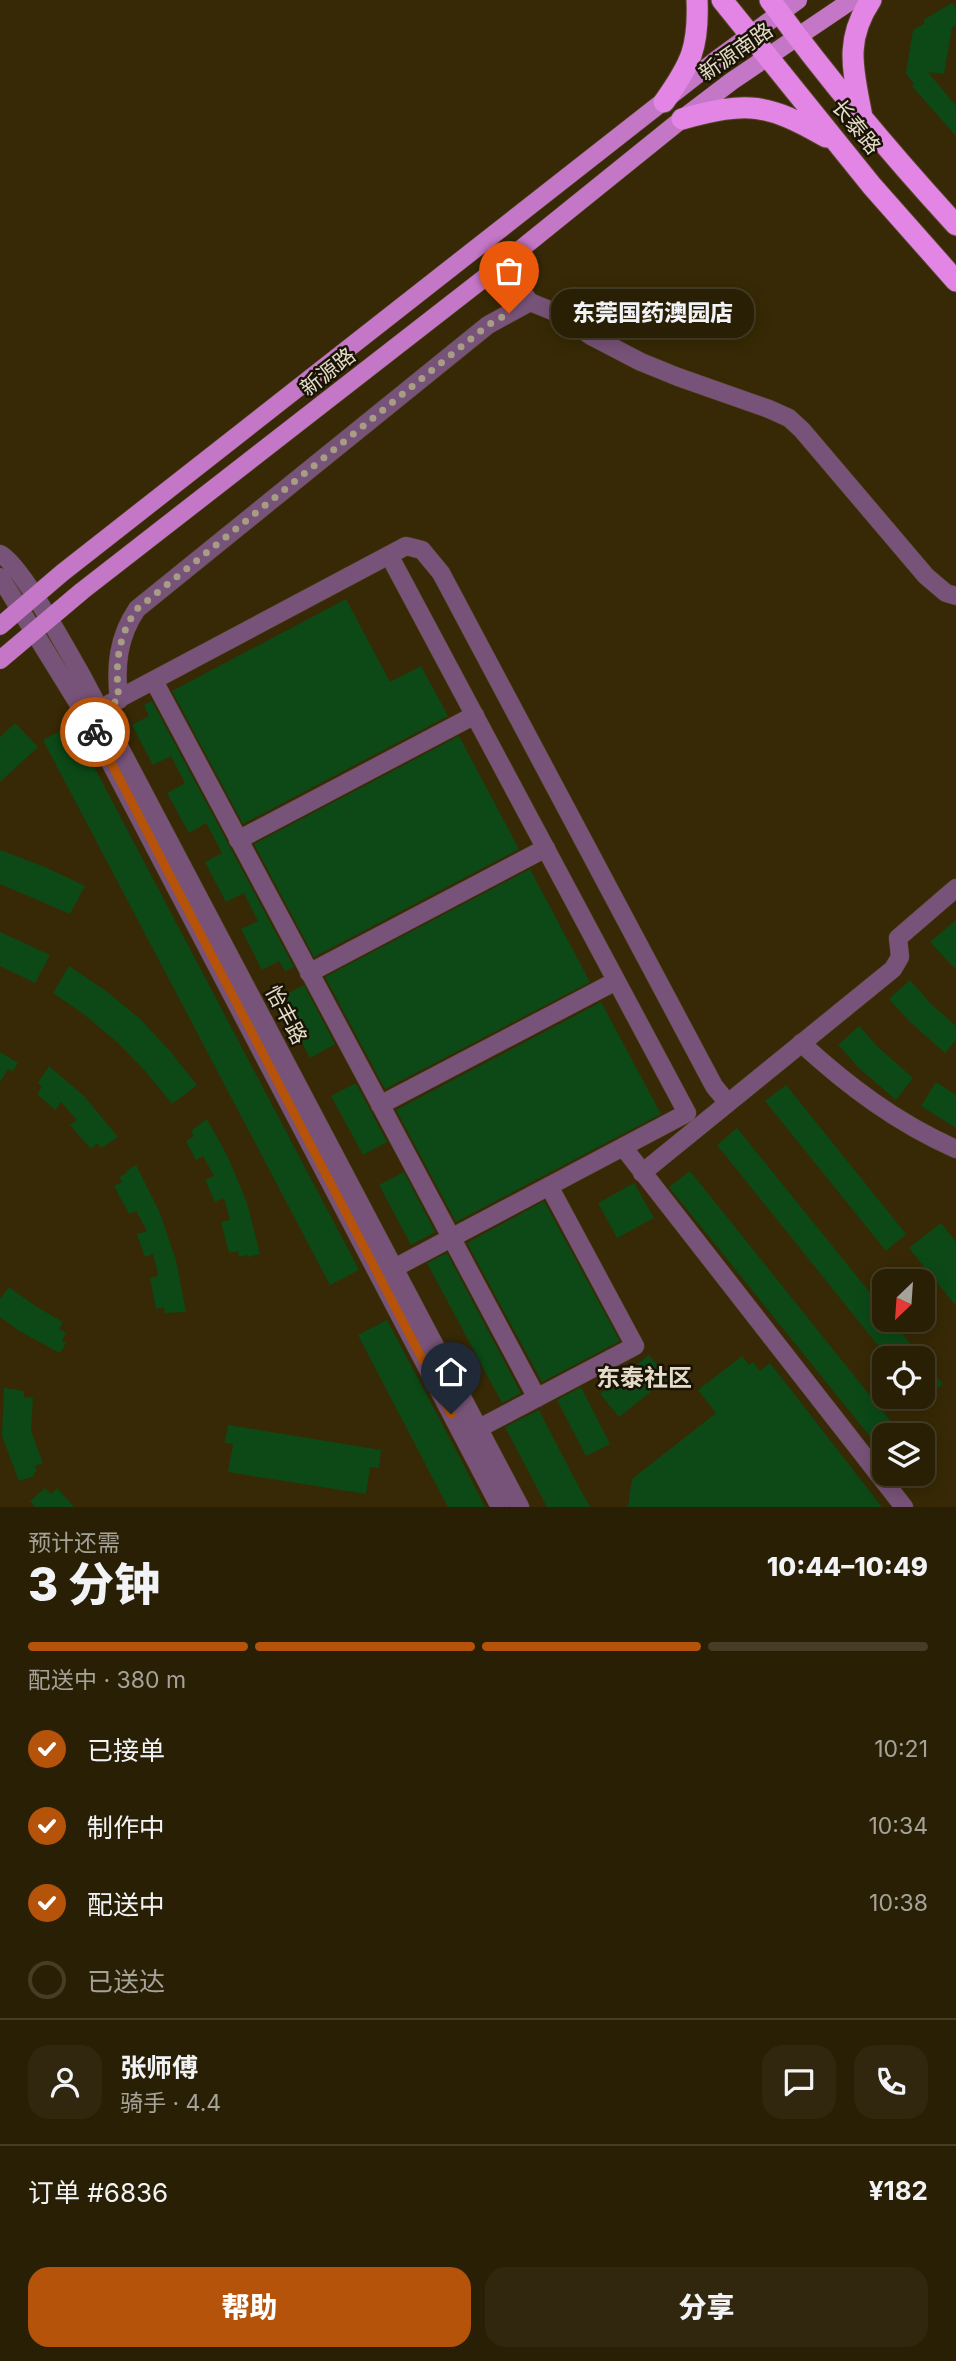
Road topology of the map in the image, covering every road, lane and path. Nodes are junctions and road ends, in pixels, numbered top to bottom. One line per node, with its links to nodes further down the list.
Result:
1 (697, 0): 10 (highway)
2 (722, 0): 7 (highway, 长泰路)
3 (799, 0): 6 (main road, 新源南路)
4 (852, 0): 8 (main road, 新源南路)
5 (871, 0): 12 (highway)
6 (775, 7): 7 (main road, 新源南路); 8 (highway, 长泰路)
7 (749, 36): 9 (highway, 长泰路); 10 (main road, 新源南路)
8 (797, 37): 9 (main road, 新源南路); 12 (highway, 长泰路)
9 (768, 58): 11 (main road, 新源南路); 13 (highway, 长泰路)
10 (664, 102): 22 (main road, 新源路)
11 (682, 119): 13 (highway); 15 (main road, 新源路)
12 (863, 120): 14 (highway, 长泰路)
13 (837, 143): 16 (highway, 长泰路)
14 (956, 225)
15 (501, 265): 17 (street); 24 (main road, 新源路)
16 (956, 281)
17 (530, 302): 21 (street); 29 (street)
18 (0, 554): 22 (street, 怡丰路)
19 (389, 555): 28 (street); 31 (street); 38 (street)
20 (0, 577): 23 (street, 怡丰路)
21 (956, 596)
22 (35, 597): 23 (main road, 新源路); 24 (street, 怡丰路)
23 (20, 609): 25 (main road, 新源路); 26 (street, 怡丰路)
24 (48, 619): 26 (main road, 新源路); 30 (street, 怡丰路)
25 (0, 626)
26 (33, 631): 27 (main road, 新源路); 30 (street, 怡丰路)
27 (0, 660)
28 (154, 681): 29 (street); 32 (street)
29 (119, 700): 30 (street)
30 (93, 713): 45 (street, 怡丰路)
31 (475, 715): 32 (street); 33 (street)
32 (238, 840): 35 (street)
33 (545, 848): 35 (street); 36 (street)
34 (956, 888): 37 (street)
35 (309, 973): 39 (street)
36 (617, 981): 39 (street); 40 (street)
37 (801, 1043): 38 (street); 41 (street)
38 (727, 1102): 42 (street)
39 (380, 1105): 44 (street)
40 (623, 1147): 42 (street); 43 (street)
41 (956, 1149)
42 (642, 1173): 50 (street)
43 (550, 1186): 44 (street); 46 (street)
44 (451, 1238): 45 (street); 46 (street)
45 (386, 1272): 47 (street, 怡丰路)
46 (537, 1398): 47 (street)
47 (471, 1433): 48 (street, 怡丰路); 49 (street, 怡丰路)
48 (500, 1507)
49 (520, 1507)
50 (904, 1507)

